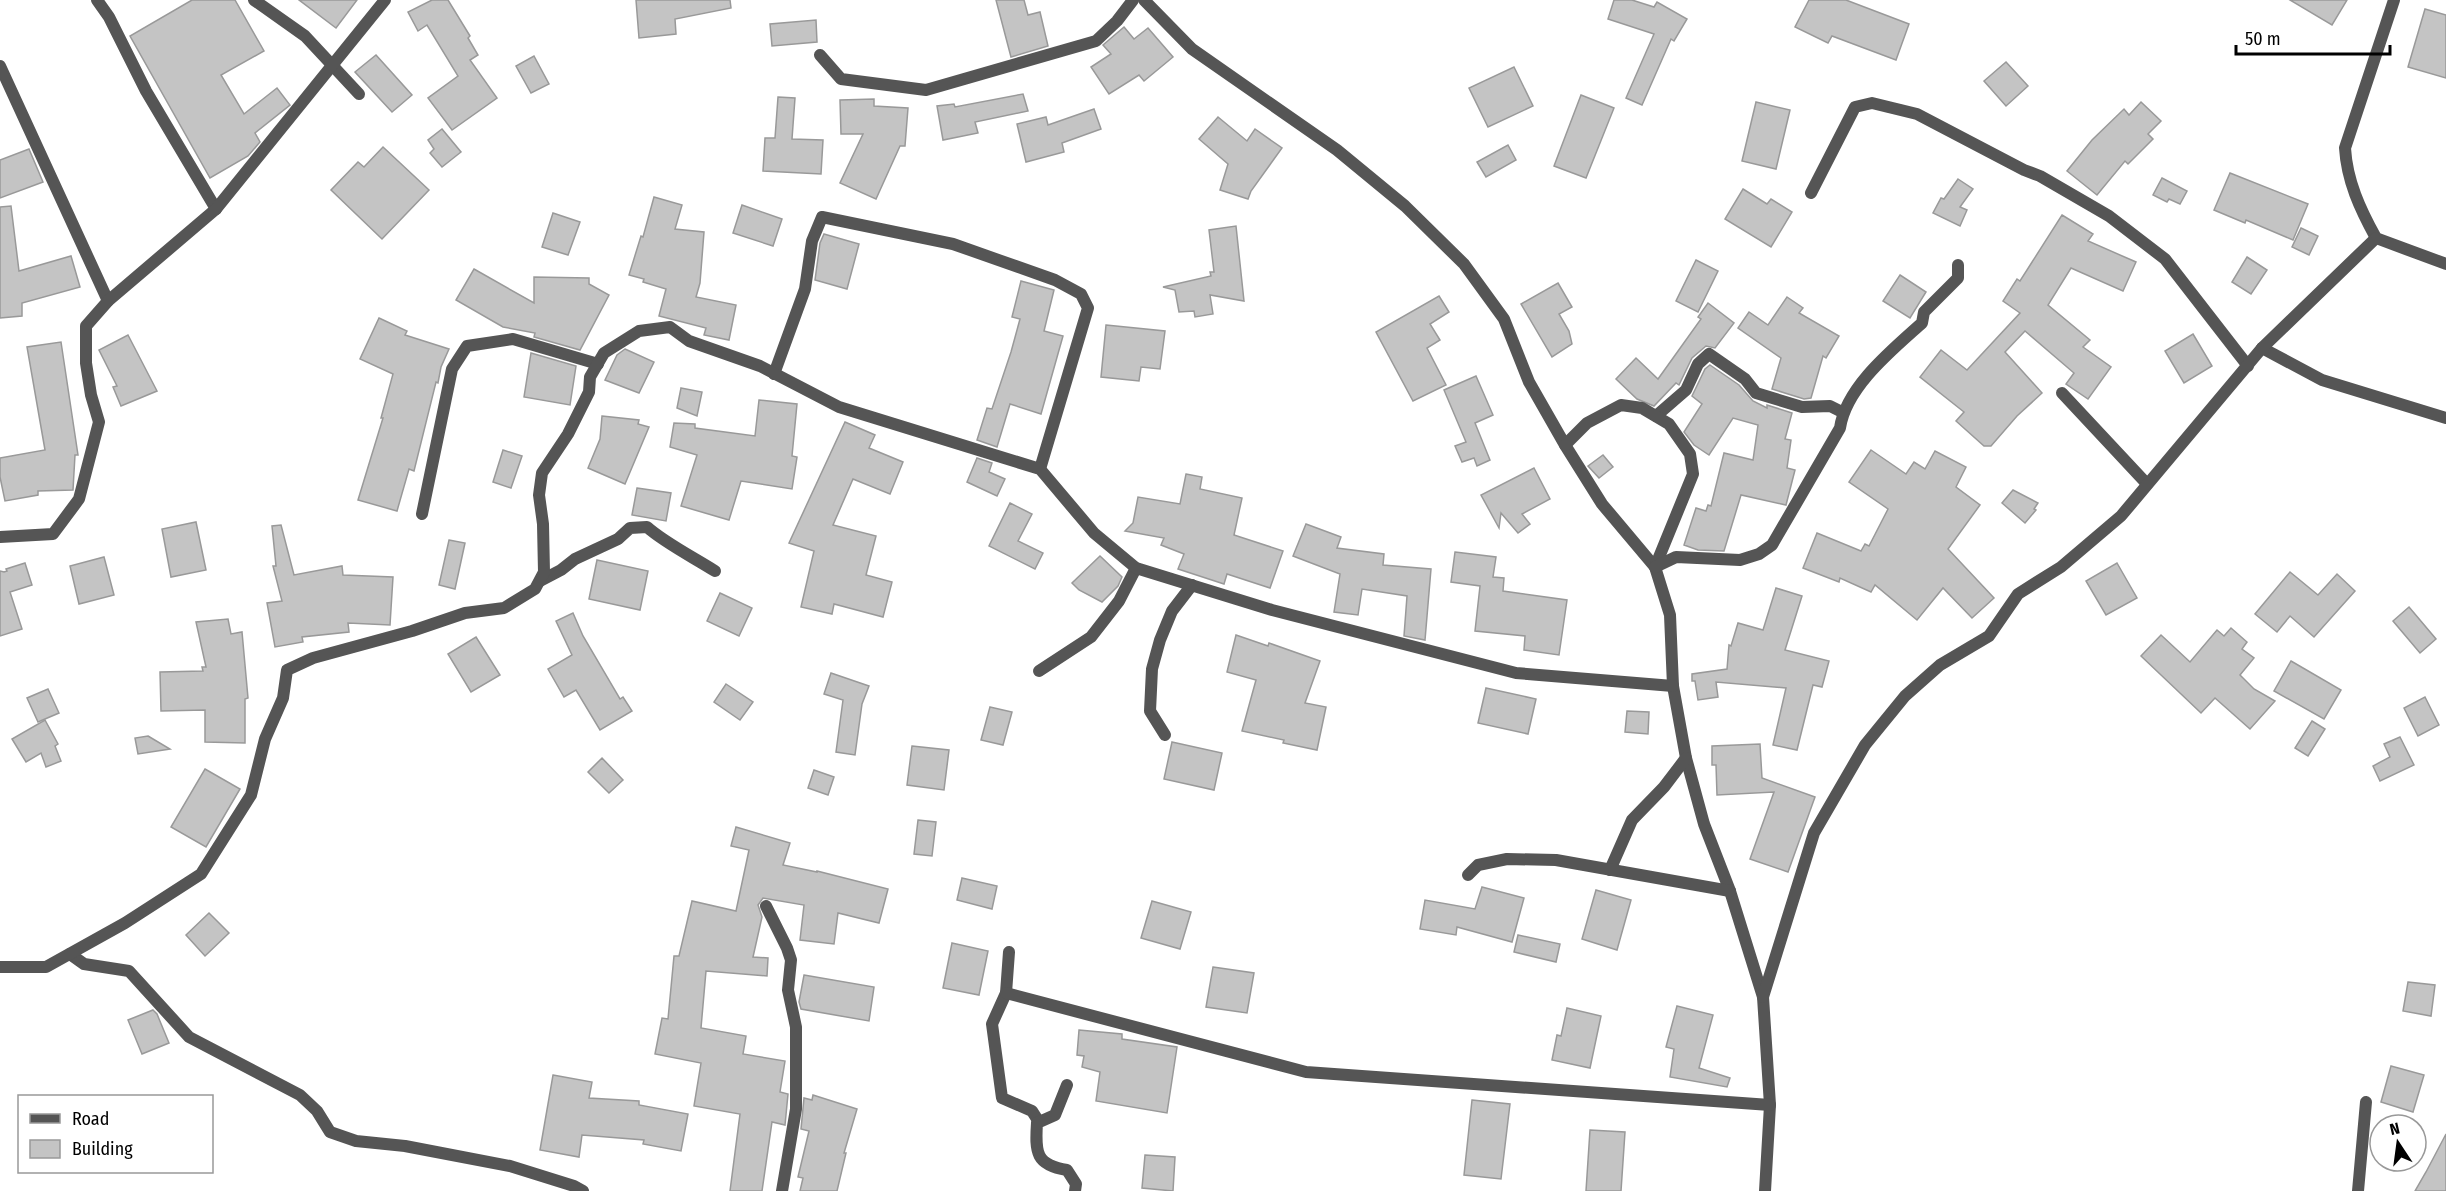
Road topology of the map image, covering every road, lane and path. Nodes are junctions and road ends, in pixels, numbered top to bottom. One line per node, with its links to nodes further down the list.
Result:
1 (98, 0): 12 (street)
2 (254, 0): 9 (street)
3 (385, 0): 9 (street)
4 (1133, 0): 7 (street)
5 (1144, 0): 25 (street)
6 (2394, 0): 13 (street)
7 (820, 55)
8 (0, 66): 16 (street)
9 (332, 66): 10 (street); 12 (street)
10 (359, 94)
11 (1811, 193): 19 (street)
12 (216, 209): 16 (street)
13 (2376, 238): 14 (street); 17 (street)
14 (2446, 264)
15 (1958, 266): 22 (street)
16 (108, 302): 29 (street)
17 (2262, 348): 19 (street); 24 (street)
18 (598, 364): 20 (street); 28 (street); 33 (street)
19 (2248, 366): 27 (street)
20 (774, 374): 26 (street); 26 (street)
21 (2062, 393): 27 (street)
22 (1842, 412): 23 (street); 30 (street)
23 (1656, 416): 25 (street); 30 (street)
24 (2446, 418)
25 (1565, 445): 30 (street)
26 (1040, 469): 31 (street)
27 (2146, 484): 47 (street)
28 (422, 514)
29 (0, 537)
30 (1655, 567): 36 (street)
31 (1136, 568): 34 (street); 35 (street)
32 (715, 571): 33 (street)
33 (540, 581): 44 (street)
34 (1192, 585): 36 (street); 37 (street)
35 (1038, 671)
36 (1674, 686): 38 (street)
37 (1165, 735)
38 (1686, 758): 39 (street); 41 (street)
39 (1610, 870): 40 (street); 41 (street)
40 (1468, 875)
41 (1730, 891): 47 (street)
42 (766, 906): 53 (street)
43 (1009, 952): 46 (street)
44 (70, 954): 45 (street); 52 (street)
45 (0, 967)
46 (1006, 993): 50 (street); 51 (street)
47 (1763, 997): 50 (street)
48 (1067, 1085): 51 (street)
49 (2366, 1102): 56 (street)
50 (1770, 1105): 55 (street)
51 (1039, 1122): 54 (street)
52 (583, 1191)
53 (782, 1191)
54 (1075, 1191)
55 (1765, 1191)
56 (2358, 1191)

